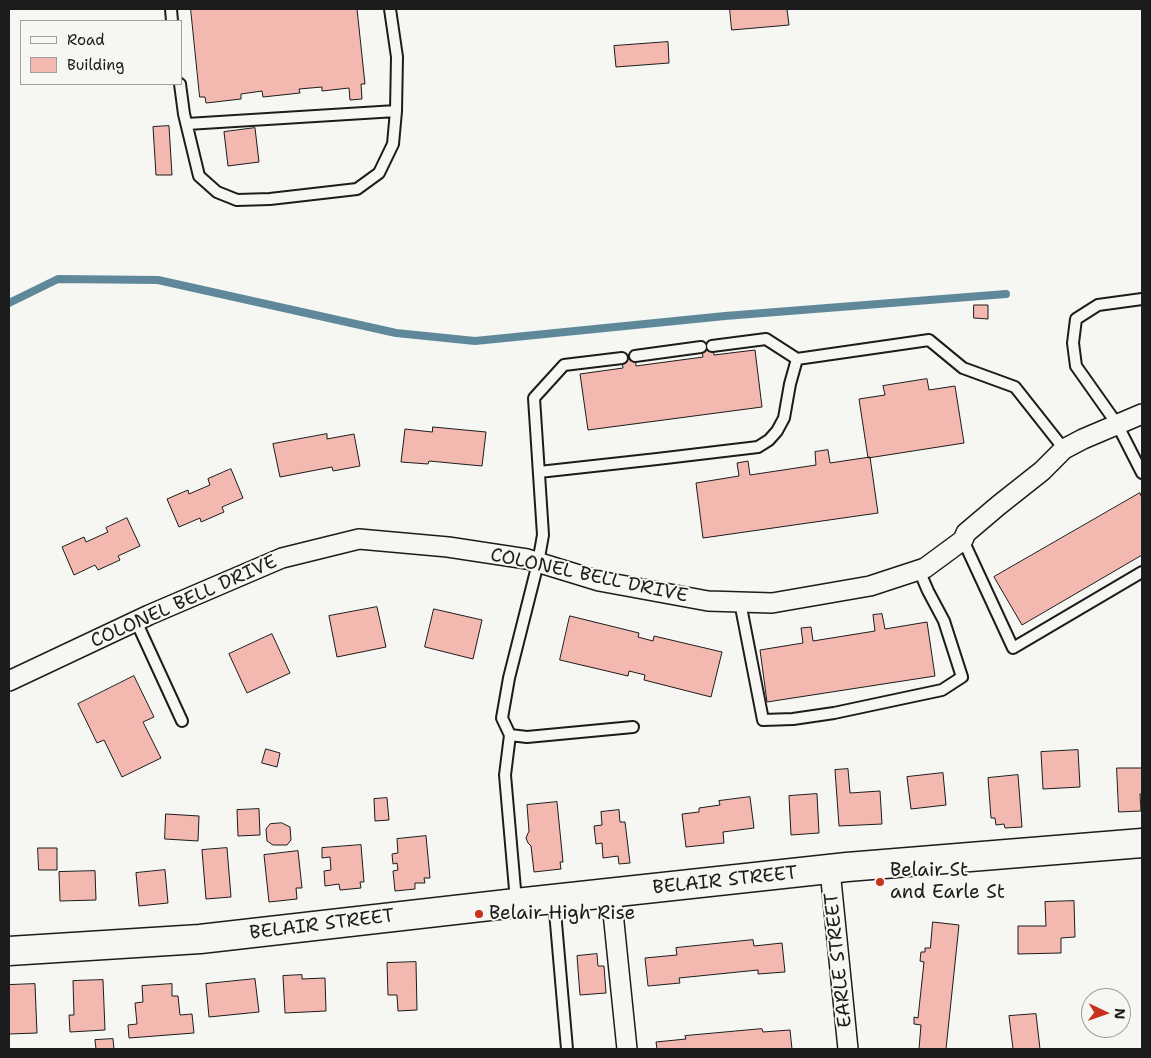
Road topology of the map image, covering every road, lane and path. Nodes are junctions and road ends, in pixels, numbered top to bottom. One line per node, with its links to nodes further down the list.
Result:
1 (390, 9): 3 (lane)
2 (180, 85): 4 (lane)
3 (396, 111): 4 (lane); 4 (lane)
4 (187, 124)
5 (1142, 299): 12 (lane)
6 (712, 346): 10 (lane)
7 (701, 347): 8 (lane)
8 (635, 356)
9 (622, 358): 14 (lane)
10 (797, 359): 13 (lane); 14 (lane)
11 (1142, 414): 12 (street, COLONEL BELL DRIVE)
12 (1117, 424): 13 (street, COLONEL BELL DRIVE); 15 (lane)
13 (1064, 449): 16 (street, COLONEL BELL DRIVE)
14 (539, 472): 17 (lane)
15 (1142, 473)
16 (963, 540): 18 (street, COLONEL BELL DRIVE); 19 (lane)
17 (538, 563): 20 (street, COLONEL BELL DRIVE); 21 (street, COLONEL BELL DRIVE); 25 (lane)
18 (920, 570): 20 (street, COLONEL BELL DRIVE); 20 (lane)
19 (1142, 572)
20 (740, 602)
21 (136, 621): 22 (street, COLONEL BELL DRIVE); 23 (lane)
22 (9, 681)
23 (182, 721)
24 (633, 727): 25 (lane)
25 (510, 735): 30 (lane)
26 (1142, 843): 27 (main road, BELAIR STREET)
27 (830, 870): 28 (main road, BELAIR STREET); 34 (street, EARLE STREET)
28 (611, 893): 29 (main road, BELAIR STREET); 33 (street)
29 (554, 899): 30 (main road, BELAIR STREET); 32 (lane)
30 (516, 903): 31 (main road, BELAIR STREET)
31 (9, 951)
32 (567, 1049)
33 (627, 1049)
34 (848, 1049)

